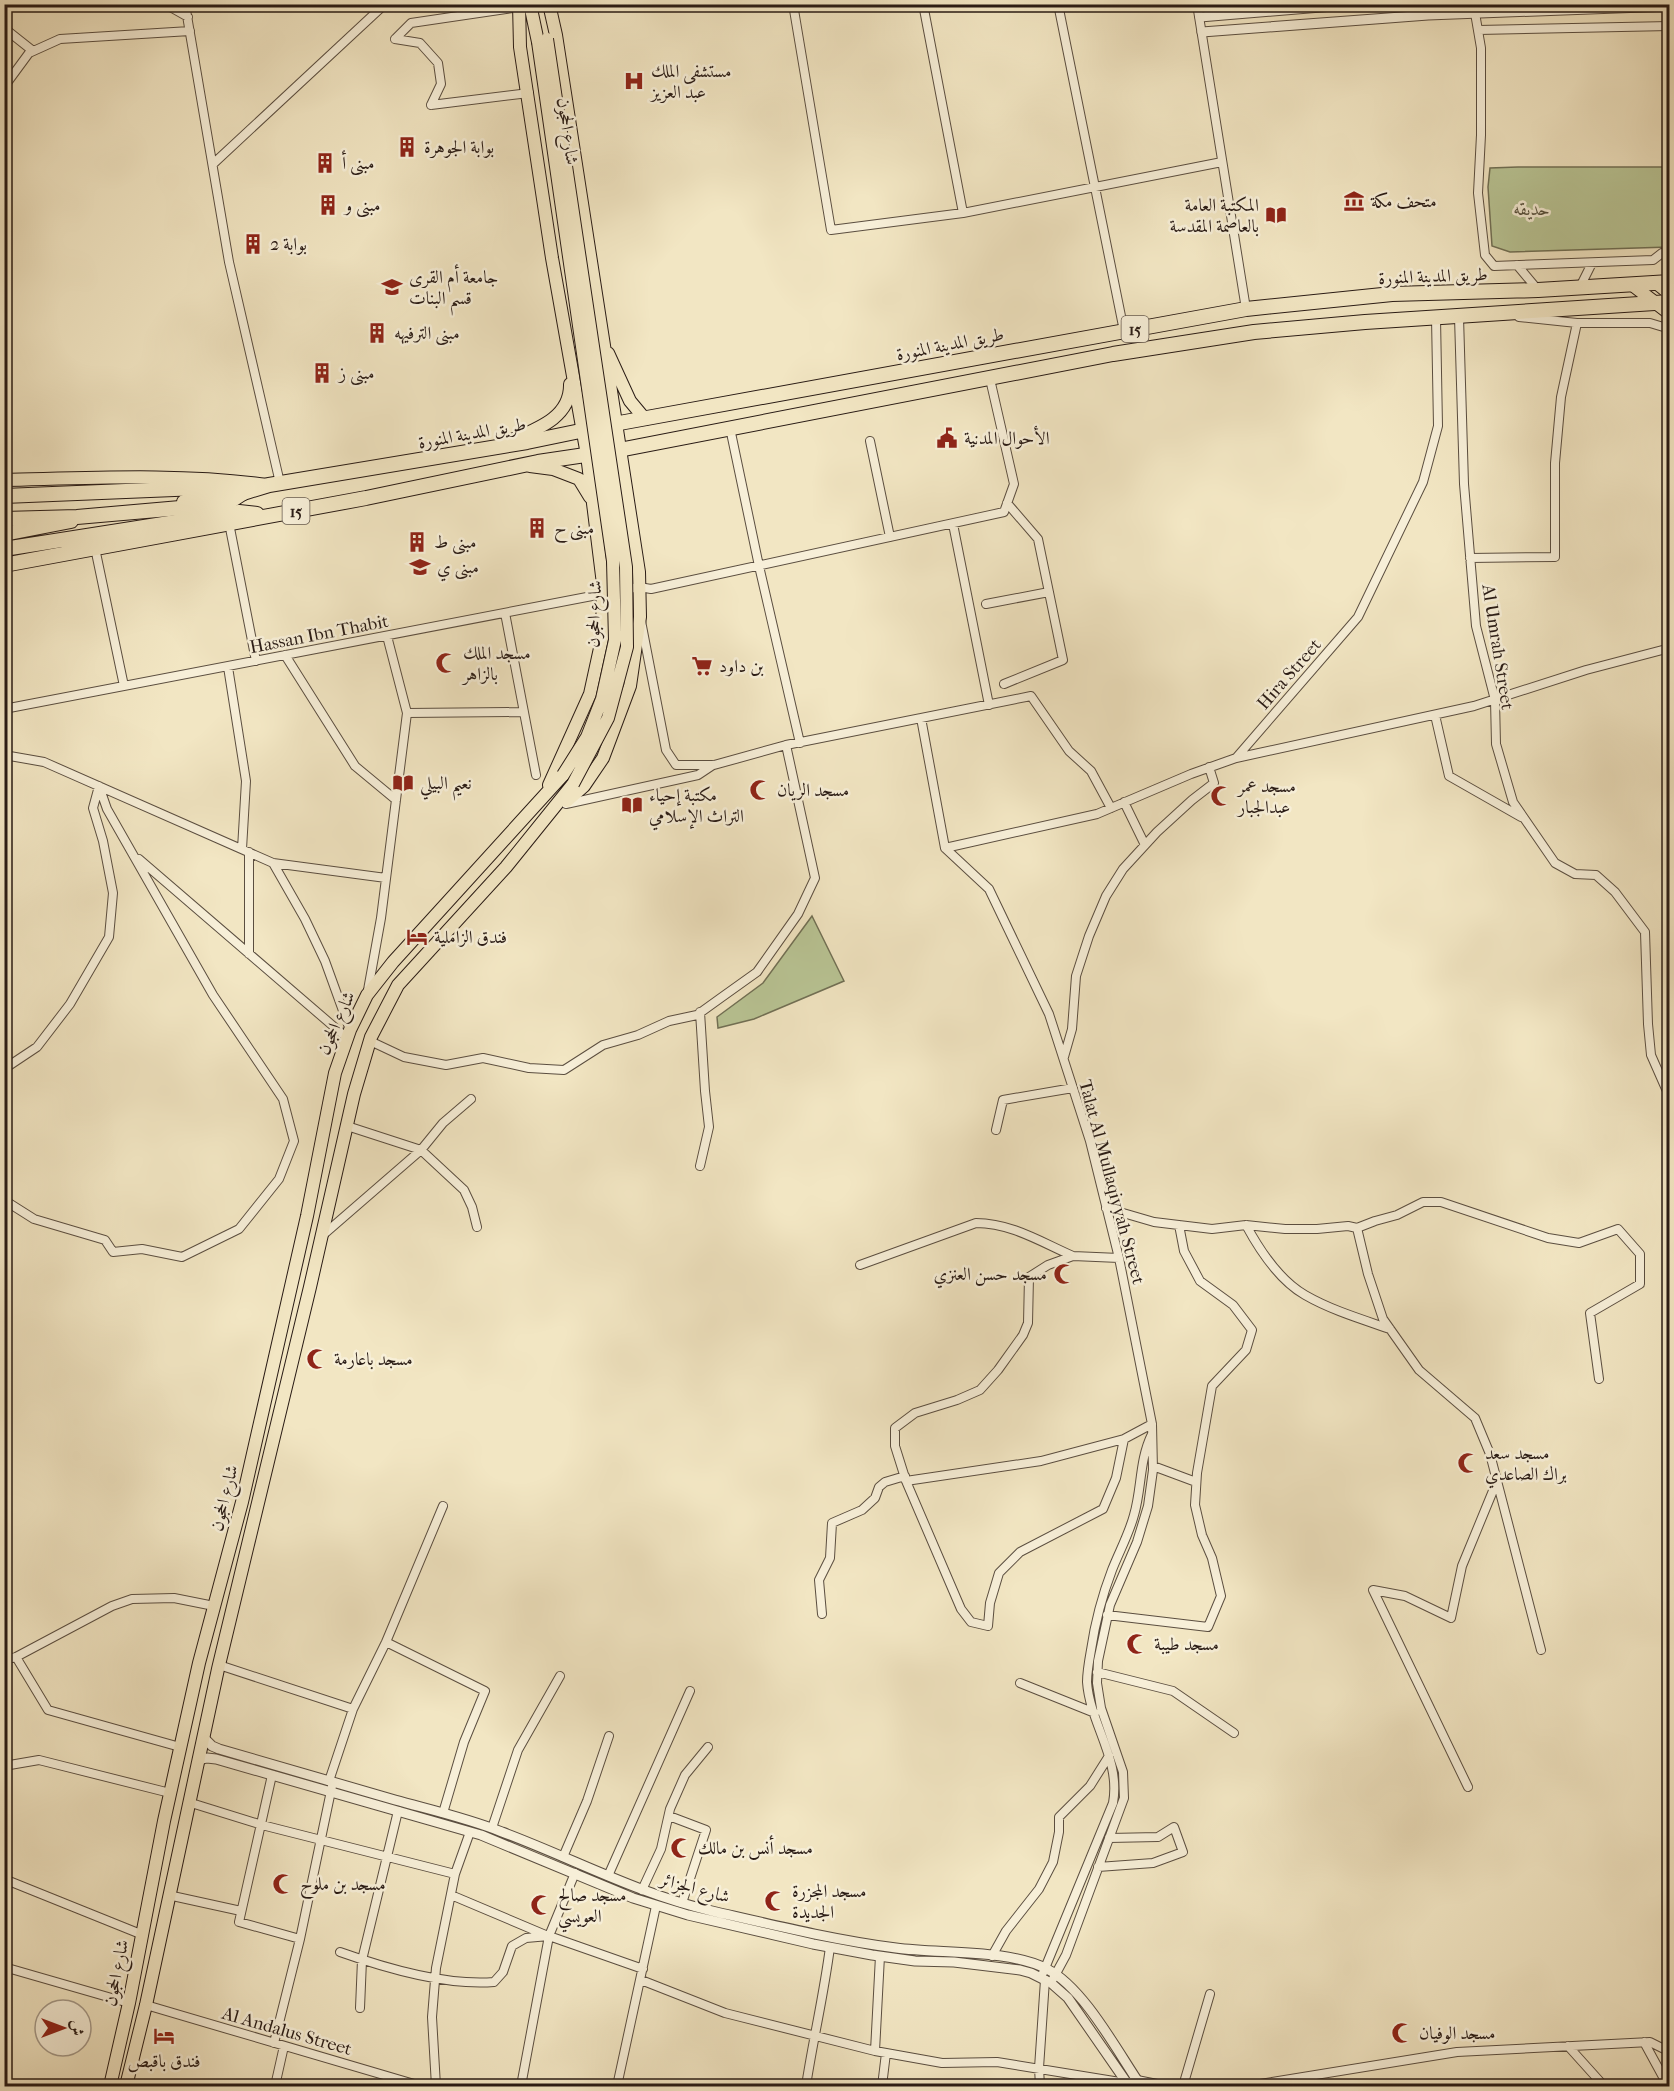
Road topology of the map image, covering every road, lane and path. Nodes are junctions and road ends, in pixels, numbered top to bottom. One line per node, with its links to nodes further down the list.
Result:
1 (165, 4): 16 (street)
2 (185, 4): 16 (street)
3 (385, 4): 28 (street)
4 (542, 4): 23 (main road, شارع الحجون)
5 (549, 4): 49 (main road)
6 (793, 4): 30 (street)
7 (923, 4): 30 (street)
8 (1058, 4): 29 (street)
9 (1197, 4): 17 (street)
10 (1357, 4): 12 (street)
11 (523, 5): 23 (main road, شارع الحجون); 26 (main road); 26 (street)
12 (1338, 5): 17 (street)
13 (1670, 6): 14 (street)
14 (1606, 7): 15 (street)
15 (1475, 13): 20 (street); 22 (street)
16 (188, 17): 21 (street)
17 (1200, 17): 22 (street)
18 (1670, 26): 20 (street)
19 (4, 28): 24 (street)
20 (1478, 30): 33 (street)
21 (190, 31): 24 (street); 28 (street)
22 (1202, 32): 27 (street)
23 (542, 41): 107 (main road, شارع الحجون, bridge); 113 (main road, شارع الحجون, bridge)
24 (33, 51): 25 (street)
25 (4, 87)
26 (529, 93): 50 (main road)
27 (1222, 162): 29 (street); 41 (street)
28 (213, 164): 62 (street)
29 (1095, 187): 30 (street); 48 (street)
30 (963, 213)
31 (1670, 253): 32 (street)
32 (1592, 262): 33 (street); 36 (street)
33 (1517, 265): 37 (street)
34 (1662, 282): 35 (highway, طريق المدينة المنورة / 15); 38 (main road)
35 (1631, 284): 36 (highway, طريق المدينة المنورة / 15); 40 (main road)
36 (1580, 287): 37 (highway, طريق المدينة المنورة / 15)
37 (1538, 290): 41 (highway, طريق المدينة المنورة / 15)
38 (1670, 294)
39 (1670, 302): 40 (highway, 15)
40 (1655, 303): 42 (highway, 15); 43 (main road)
41 (1246, 309): 48 (highway, طريق المدينة المنورة / 15)
42 (1494, 314): 44 (highway, 15); 46 (street)
43 (1670, 314)
44 (1459, 317): 45 (highway, 15); 75 (street, Al Umrah Street)
45 (1436, 318): 51 (highway, 15); 102 (street, Hira Street)
46 (1577, 323): 47 (street); 75 (street)
47 (1670, 329)
48 (1124, 331): 52 (highway, طريق المدينة المنورة / 15)
49 (601, 336): 52 (main road); 53 (main road)
50 (570, 356): 55 (main road); 57 (main road)
51 (990, 379): 54 (highway, 15); 66 (street)
52 (645, 419): 53 (highway, طريق المدينة المنورة / 15)
53 (615, 424): 55 (highway, طريق المدينة المنورة / 15); 58 (main road)
54 (730, 428): 58 (highway, 15); 77 (street)
55 (582, 431): 57 (highway, طريق المدينة المنورة / 15); 59 (main road)
56 (870, 441): 72 (street)
57 (498, 446): 62 (highway, طريق المدينة المنورة / 15)
58 (619, 450): 59 (highway, 15); 78 (main road)
59 (587, 455): 60 (highway, 15); 65 (main road)
60 (525, 465): 65 (main road); 67 (highway, 15)
61 (4, 480): 62 (main road)
62 (275, 484): 63 (highway, طريق المدينة المنورة / 15)
63 (243, 492): 64 (highway); 68 (highway); 71 (highway)
64 (4, 496)
65 (593, 501): 80 (main road)
66 (1007, 503): 70 (street, Hassan Ibn Thabit); 79 (street)
67 (270, 516): 69 (highway, 15); 74 (highway, 15)
68 (4, 519)
69 (229, 523): 73 (highway, 15); 87 (street)
70 (953, 524): 72 (street, Hassan Ibn Thabit); 93 (street)
71 (4, 534)
72 (890, 537): 77 (street, Hassan Ibn Thabit)
73 (95, 548): 76 (highway, 15); 90 (street)
74 (4, 549)
75 (1470, 558): 92 (street, Al Umrah Street)
76 (4, 565)
77 (759, 566): 78 (street, Hassan Ibn Thabit); 99 (street)
78 (639, 586): 80 (street, Hassan Ibn Thabit); 83 (main road)
79 (1048, 592): 81 (street); 89 (street)
80 (603, 594): 82 (street, Hassan Ibn Thabit); 107 (main road)
81 (986, 603)
82 (505, 613): 84 (street, Hassan Ibn Thabit); 95 (street)
83 (640, 617): 103 (street); 110 (main road)
84 (387, 636): 86 (street, Hassan Ibn Thabit); 96 (street)
85 (1670, 648): 92 (street)
86 (285, 656): 87 (street, Hassan Ibn Thabit); 108 (street)
87 (256, 661): 88 (street, Hassan Ibn Thabit)
88 (228, 667): 90 (street, Hassan Ibn Thabit); 116 (street)
89 (1004, 684)
90 (124, 686): 94 (street, Hassan Ibn Thabit)
91 (4, 699): 94 (street)
92 (1495, 700): 97 (street); 112 (street, Al Umrah Street)
93 (989, 705): 98 (street); 111 (street)
94 (5, 709)
95 (524, 712): 96 (street); 105 (street)
96 (407, 713): 108 (street)
97 (1435, 715): 102 (street); 112 (street)
98 (921, 718): 99 (street); 115 (street)
99 (800, 743): 100 (street)
100 (786, 745): 103 (street); 122 (street)
101 (4, 755): 106 (street)
102 (1236, 758): 104 (street)
103 (714, 765): 110 (street)
104 (1209, 767): 109 (street); 114 (street)
105 (536, 775)
106 (99, 786): 116 (street); 117 (street); 126 (street)
107 (544, 796): 121 (main road, شارع الحجون)
108 (396, 800): 119 (street)
109 (1124, 802): 111 (street); 114 (street)
110 (564, 804): 113 (main road)
111 (1111, 808): 115 (street)
112 (1525, 819): 128 (street, Al Umrah Street)
113 (536, 831): 124 (main road, شارع الحجون)
114 (1145, 845): 125 (street)
115 (945, 848): 125 (street, Talat Al Mullaqiyyah Street)
116 (245, 850): 118 (street); 120 (street)
117 (133, 854): 120 (street); 134 (street)
118 (273, 862): 119 (street); 123 (street)
119 (386, 878): 121 (street)
120 (249, 954): 123 (street)
121 (367, 995): 123 (main road, شارع الحجون)
122 (700, 1012): 124 (street); 133 (street)
123 (349, 1034): 154 (main road, شارع الحجون)
124 (370, 1041): 130 (main road, شارع الحجون)
125 (1063, 1059): 127 (street, Talat Al Mullaqiyyah Street)
126 (4, 1069)
127 (1073, 1088): 131 (street); 135 (street, Talat Al Mullaqiyyah Street)
128 (1670, 1092)
129 (471, 1099): 132 (street)
130 (347, 1126): 132 (street); 140 (main road, شارع الحجون)
131 (996, 1130)
132 (422, 1150): 138 (street); 140 (street)
133 (700, 1166)
134 (4, 1200)
135 (1106, 1208): 136 (street); 142 (street, Talat Al Mullaqiyyah Street)
136 (1179, 1225): 137 (street); 152 (street)
137 (1246, 1225): 139 (street); 144 (street)
138 (477, 1227)
139 (1358, 1228): 144 (street); 145 (street)
140 (322, 1236): 161 (main road, شارع الحجون)
141 (1073, 1256): 142 (street); 143 (street); 150 (street)
142 (1119, 1258): 146 (street, Talat Al Mullaqiyyah Street)
143 (861, 1265)
144 (1390, 1329): 151 (street)
145 (1599, 1379)
146 (1152, 1424): 147 (street, Talat Al Mullaqiyyah Street); 148 (street)
147 (1152, 1433): 149 (street, Talat Al Mullaqiyyah Street); 167 (street, Talat Al Mullaqiyyah Street)
148 (1124, 1439): 150 (street); 150 (street)
149 (1153, 1466): 152 (street); 156 (street, Talat Al Mullaqiyyah Street)
150 (905, 1479): 155 (street)
151 (1497, 1481): 158 (street); 178 (street)
152 (1196, 1482): 156 (street)
153 (443, 1506): 157 (street)
154 (214, 1606): 159 (street); 171 (main road, شارع الحجون)
155 (822, 1614)
156 (1107, 1615): 162 (street, Talat Al Mullaqiyyah Street)
157 (386, 1642): 166 (street); 183 (street)
158 (1541, 1650)
159 (16, 1657): 160 (street); 171 (street)
160 (4, 1660)
161 (219, 1665): 166 (street); 170 (main road, شارع الحجون)
162 (1097, 1672): 168 (street); 188 (street, Talat Al Mullaqiyyah Street)
163 (560, 1676): 186 (street)
164 (1020, 1683): 167 (street)
165 (690, 1691): 195 (street)
166 (353, 1709): 177 (street)
167 (1095, 1713): 173 (street, Talat Al Mullaqiyyah Street)
168 (1234, 1733)
169 (609, 1736): 191 (street)
170 (204, 1738): 174 (main road, شارع الحجون); 177 (street, شارع الجزائر)
171 (180, 1746): 180 (main road, شارع الحجون)
172 (708, 1747): 184 (street)
173 (1109, 1756): 209 (street); 212 (street, Talat Al Mullaqiyyah Street)
174 (199, 1760): 176 (street, شارع الجزائر); 181 (main road, شارع الحجون)
175 (4, 1766): 180 (street)
176 (272, 1775): 179 (street, شارع الجزائر); 185 (street)
177 (331, 1781): 179 (street); 183 (street, شارع الجزائر)
178 (1468, 1787)
179 (331, 1792): 182 (street, شارع الجزائر); 189 (street)
180 (170, 1793): 203 (main road, شارع الحجون)
181 (188, 1802): 185 (street); 198 (main road, شارع الحجون)
182 (398, 1811): 187 (street, شارع الجزائر); 190 (street)
183 (443, 1813): 186 (street, شارع الجزائر)
184 (669, 1816): 197 (street); 200 (street)
185 (262, 1825): 189 (street); 202 (street)
186 (492, 1828): 191 (street, شارع الجزائر)
187 (470, 1832): 193 (street, شارع الجزائر); 194 (street)
188 (1109, 1838): 192 (street, Talat Al Mullaqiyyah Street); 192 (street)
189 (320, 1840): 190 (street); 205 (street)
190 (388, 1857): 194 (street); 210 (street)
191 (563, 1857): 195 (street, شارع الجزائر)
192 (1098, 1867): 214 (street, Talat Al Mullaqiyyah Street)
193 (575, 1873): 201 (street, شارع الجزائر); 204 (street)
194 (455, 1874): 199 (street)
195 (608, 1876): 197 (street, شارع الجزائر)
196 (4, 1879): 203 (street)
197 (642, 1890): 200 (street, شارع الجزائر)
198 (168, 1894): 202 (street); 220 (main road, شارع الحجون)
199 (451, 1895): 204 (street); 215 (street)
200 (682, 1903): 209 (street, شارع الجزائر)
201 (656, 1906): 206 (street, شارع الجزائر); 213 (street)
202 (241, 1911): 205 (street)
203 (142, 1935): 219 (main road, شارع الحجون)
204 (549, 1936): 213 (street); 215 (street); 237 (street)
205 (300, 1939): 224 (street)
206 (830, 1947): 208 (street, شارع الجزائر); 222 (street)
207 (340, 1952): 210 (street)
208 (880, 1956): 217 (street, شارع الجزائر); 227 (street)
209 (992, 1956): 212 (street, شارع الجزائر)
210 (362, 1960): 215 (street); 221 (street)
211 (4, 1967): 219 (street)
212 (1045, 1968): 214 (street, شارع الجزائر); 217 (street, Talat Al Mullaqiyyah Street)
213 (644, 1969): 216 (street)
214 (1057, 1974): 217 (street, Talat Al Mullaqiyyah Street); 231 (street, شارع الجزائر)
215 (436, 1978): 236 (street)
216 (641, 1980): 222 (street); 238 (street)
217 (1046, 1980): 230 (street); 231 (street, شارع الجزائر)
218 (1210, 1994): 243 (street)
219 (129, 2003): 232 (main road, شارع الحجون)
220 (146, 2005): 224 (street, Al Andalus Street); 233 (main road, شارع الحجون)
221 (360, 2007)
222 (814, 2035): 227 (street); 239 (street)
223 (1644, 2042): 226 (street); 228 (street); 246 (street)
224 (274, 2043): 225 (street, Al Andalus Street)
225 (284, 2046): 234 (street); 235 (street, Al Andalus Street)
226 (1568, 2046): 244 (street); 245 (street)
227 (875, 2051): 229 (street)
228 (1670, 2052)
229 (886, 2053): 230 (street); 240 (street)
230 (1039, 2068): 231 (street); 241 (street)
231 (1133, 2085): 242 (street)
232 (110, 2086)
233 (126, 2086)
234 (275, 2086)
235 (421, 2086)
236 (436, 2086)
237 (521, 2086)
238 (617, 2086)
239 (806, 2086)
240 (882, 2086)
241 (1040, 2086)
242 (1167, 2086)
243 (1183, 2086)
244 (1248, 2086)
245 (1604, 2086)
246 (1668, 2086)

